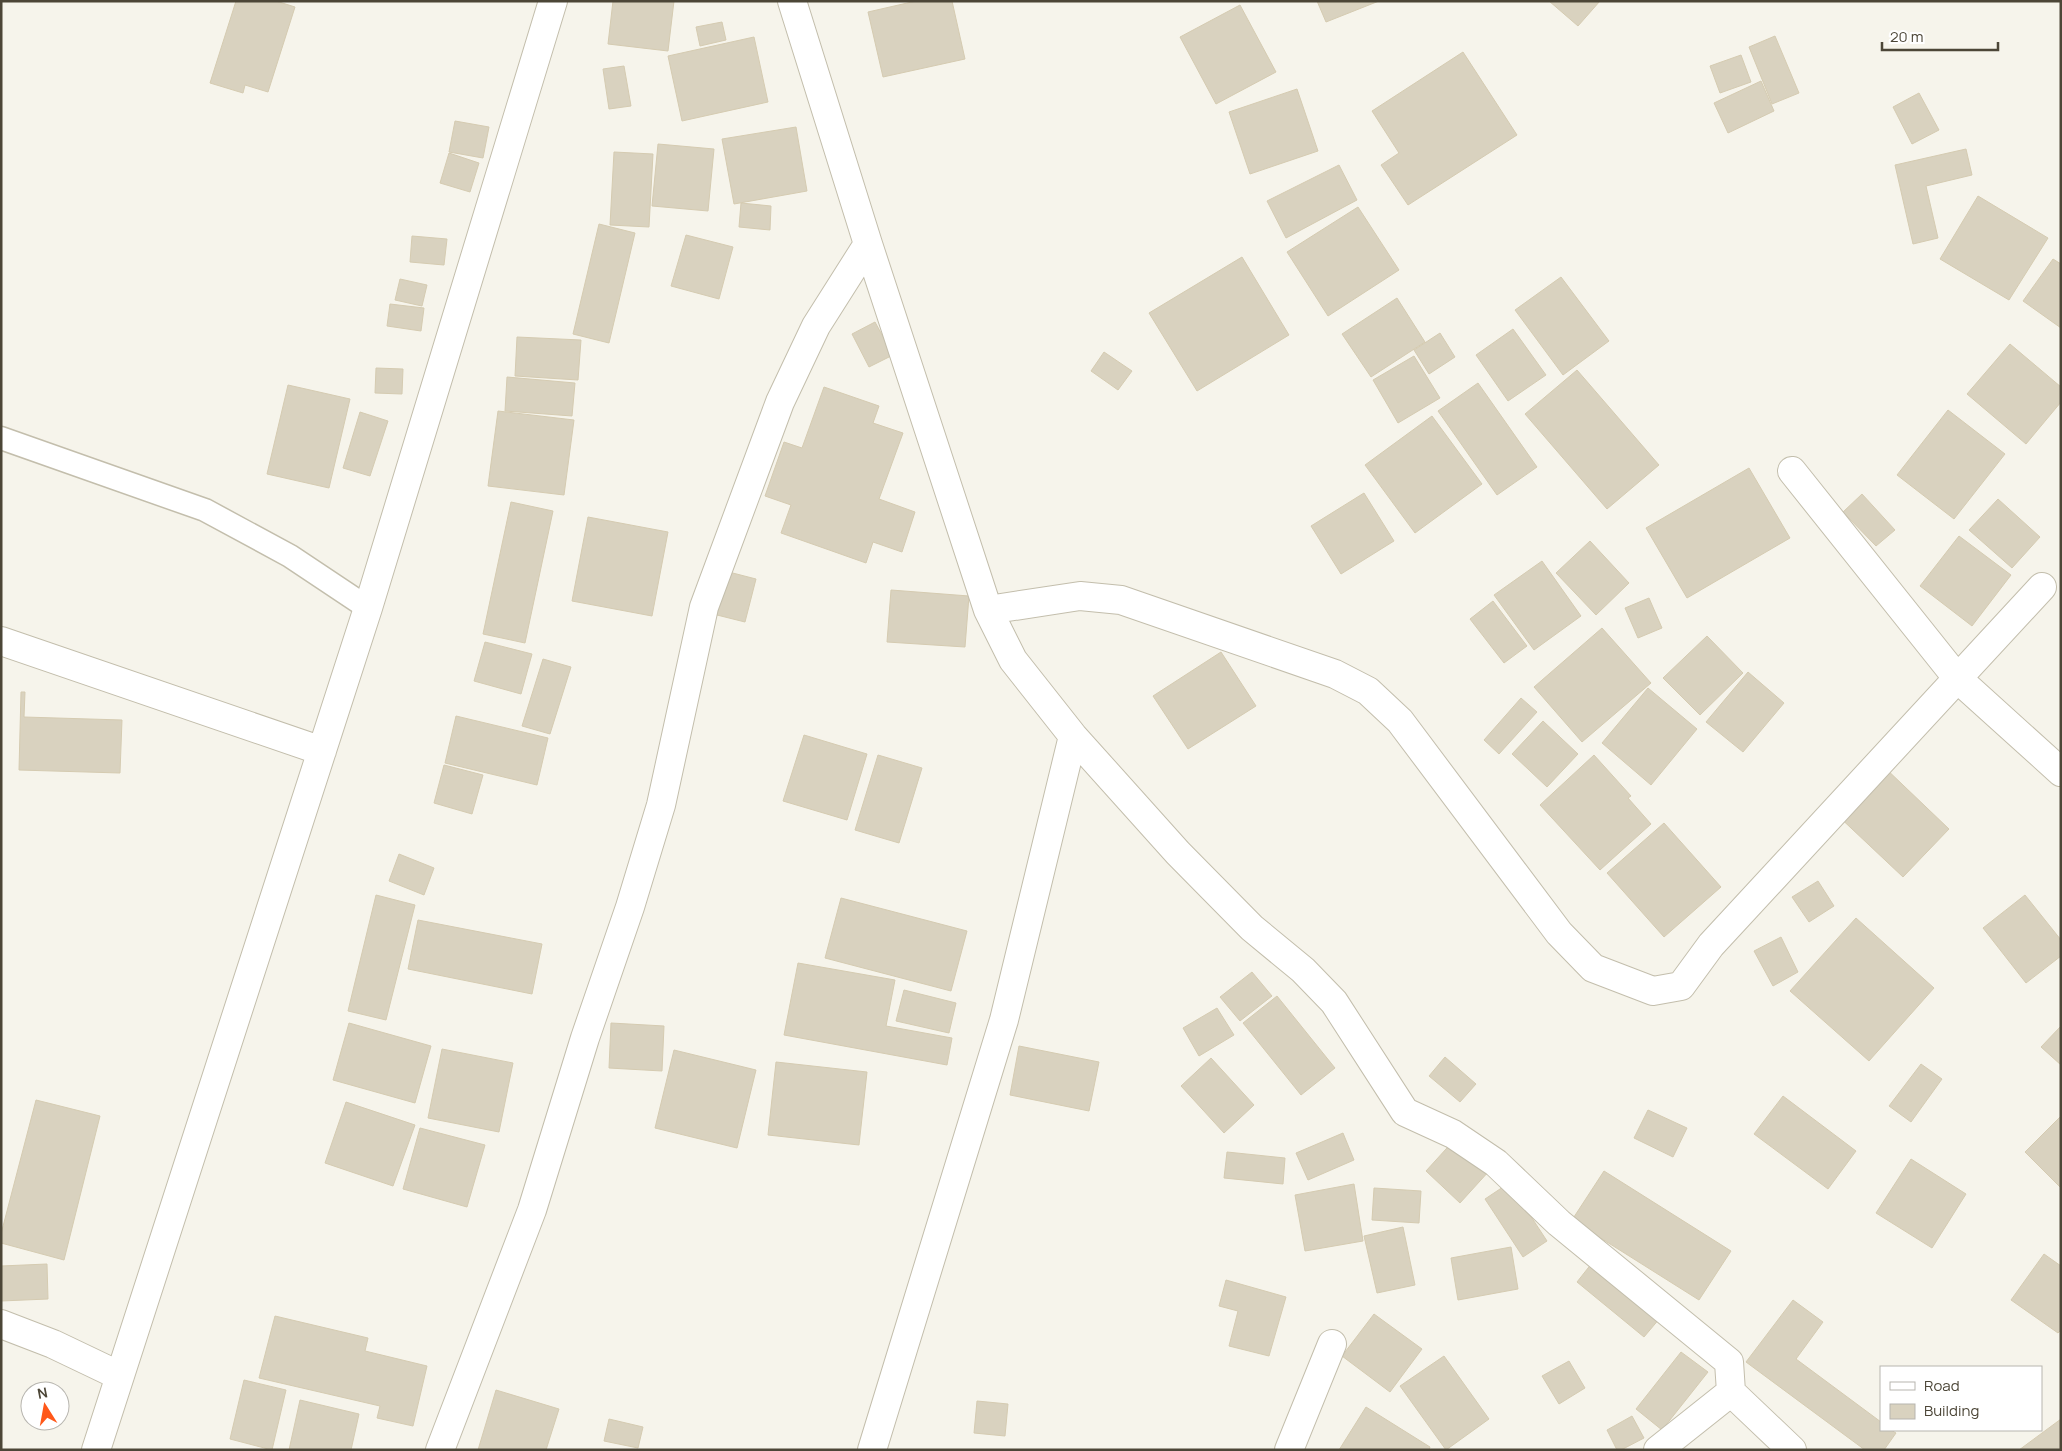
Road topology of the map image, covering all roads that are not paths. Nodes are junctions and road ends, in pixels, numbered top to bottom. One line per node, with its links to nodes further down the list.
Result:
1 (553, 1): 7 (street)
2 (792, 1): 3 (street)
3 (868, 244): 8 (street); 19 (street)
4 (1, 438): 7 (lane)
5 (1792, 471): 10 (street)
6 (2042, 587): 10 (street)
7 (368, 608): 12 (street)
8 (988, 610): 10 (street); 11 (street)
9 (1, 642): 12 (street)
10 (1958, 679): 13 (street)
11 (1073, 736): 17 (street); 20 (street)
12 (322, 750): 16 (street)
13 (2061, 772)
14 (1, 1324): 16 (street)
15 (1332, 1344): 21 (street)
16 (120, 1376): 18 (street)
17 (1732, 1392): 22 (street); 23 (street)
18 (96, 1450)
19 (440, 1450)
20 (872, 1450)
21 (1289, 1450)
22 (1658, 1450)
23 (1792, 1450)

